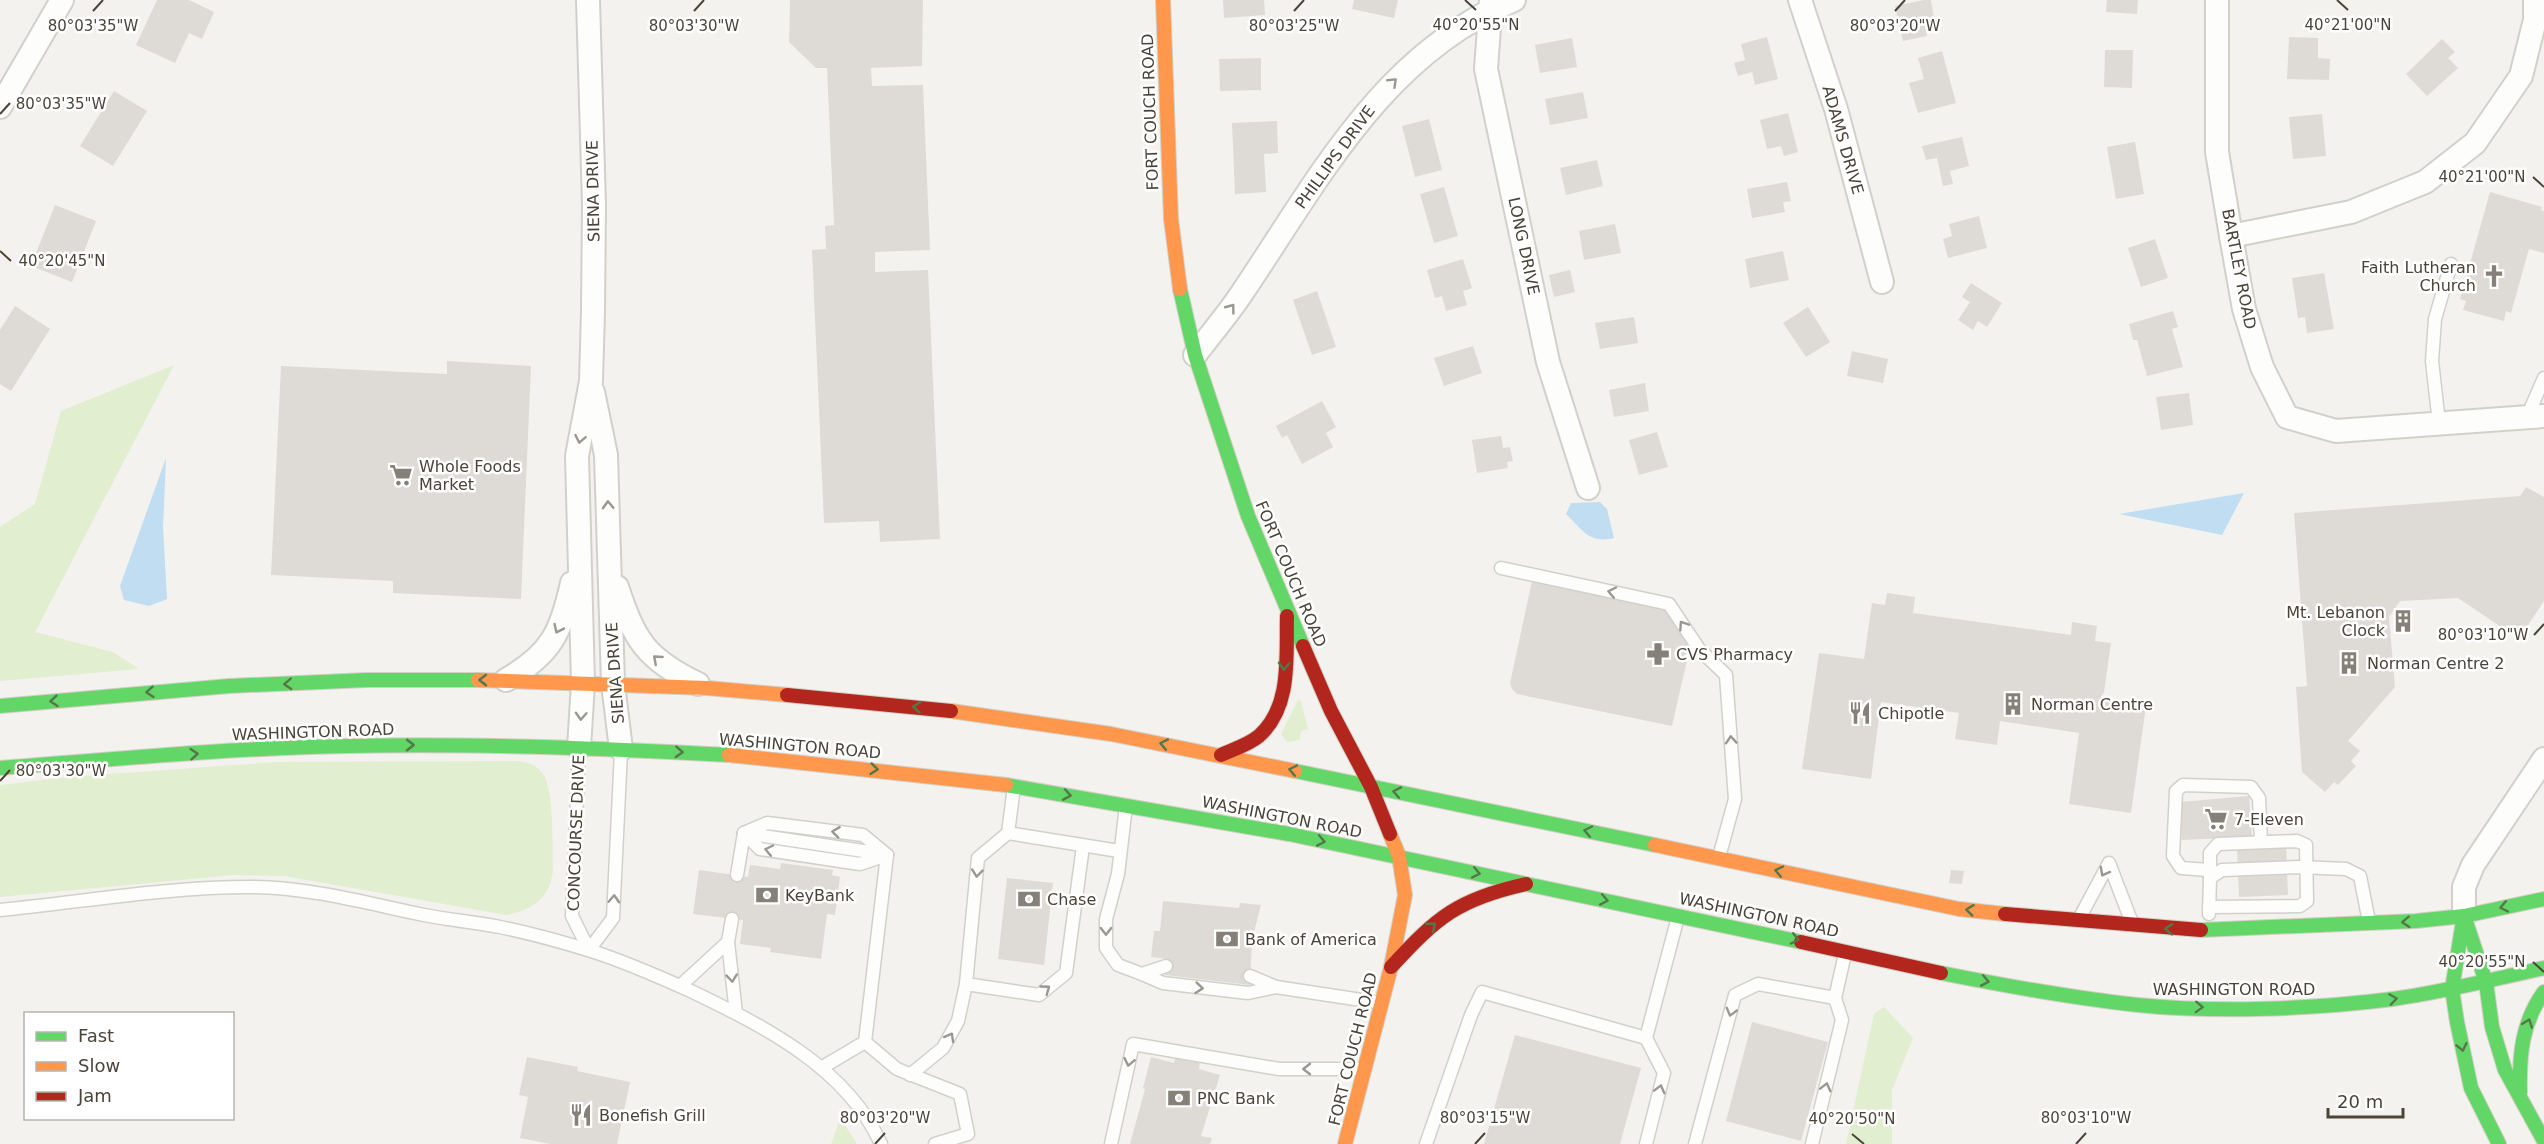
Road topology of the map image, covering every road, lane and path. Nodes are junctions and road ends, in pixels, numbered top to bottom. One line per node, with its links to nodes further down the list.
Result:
1 (62, 0): 9 (street)
2 (588, 0): 15 (street, SIENA DRIVE)
3 (1163, 0): 13 (main road, FORT COUCH ROAD)
4 (1514, 0): 8 (street, PHILLIPS DRIVE)
5 (1800, 0): 12 (street, ADAMS DRIVE)
6 (2217, 0): 10 (street, BARTLEY ROAD)
7 (2535, 0): 10 (street)
8 (1490, 5): 13 (street, PHILLIPS DRIVE, one-way to 8); 18 (street, LONG DRIVE)
9 (0, 107)
10 (2231, 236): 17 (street, BARTLEY ROAD)
11 (2451, 264): 17 (lane)
12 (1882, 282)
13 (1195, 355): 22 (main road, FORT COUCH ROAD)
14 (2544, 378): 16 (lane)
15 (591, 381): 19 (street, SIENA DRIVE, one-way to 19); 20 (street, SIENA DRIVE, one-way to 15)
16 (2536, 416): 17 (street, BARTLEY ROAD)
17 (2439, 423)
18 (1588, 488)
19 (579, 552): 23 (street, one-way to 23); 24 (street, SIENA DRIVE)
20 (610, 564): 25 (street, SIENA DRIVE); 26 (street, one-way to 20)
21 (1501, 568): 41 (lane, one-way to 21)
22 (1287, 608): 30 (main road, one-way to 30); 34 (main road, FORT COUCH ROAD)
23 (505, 680): 24 (main road); 27 (main road, one-way to 27)
24 (583, 683): 25 (main road); 28 (street, CONCOURSE DRIVE, one-way to 28)
25 (614, 684): 26 (main road); 29 (street, SIENA DRIVE)
26 (707, 688): 30 (main road, one-way to 26)
27 (0, 706)
28 (579, 748): 29 (main road, WASHINGTON ROAD); 32 (main road, WASHINGTON ROAD, one-way to 28); 57 (lane, CONCOURSE DRIVE)
29 (621, 749): 33 (main road, WASHINGTON ROAD, one-way to 33); 57 (lane, one-way to 29)
30 (1221, 755): 34 (main road, one-way to 30)
31 (2544, 759): 50 (street)
32 (0, 768)
33 (1014, 786): 35 (main road, WASHINGTON ROAD, one-way to 35); 36 (lane)
34 (1371, 786): 40 (main road, FORT COUCH ROAD); 41 (main road, one-way to 34)
35 (1126, 805): 39 (lane); 40 (main road, WASHINGTON ROAD, one-way to 40)
36 (1008, 832): 38 (lane); 65 (lane, one-way to 65)
37 (2261, 842): 42 (lane); 43 (lane); 43 (lane)
38 (1083, 846): 39 (lane); 65 (lane, one-way to 38)
39 (1119, 851): 62 (lane, one-way to 62)
40 (1399, 856): 45 (main road, WASHINGTON ROAD, one-way to 45); 60 (main road, FORT COUCH ROAD)
41 (1718, 858): 52 (main road, one-way to 41)
42 (2308, 867): 43 (lane); 47 (lane); 53 (lane)
43 (2210, 874): 47 (lane)
44 (737, 875): 74 (lane, one-way to 44)
45 (1526, 884): 49 (main road, WASHINGTON ROAD, one-way to 49); 60 (main road, one-way to 45)
46 (2544, 899): 50 (main road, one-way to 50)
47 (2209, 907): 55 (lane)
48 (0, 910): 57 (lane)
49 (1678, 915): 58 (main road, WASHINGTON ROAD, one-way to 58); 73 (lane)
50 (2464, 916): 53 (main road, one-way to 53); 64 (main road); 68 (main road)
51 (732, 919): 56 (lane)
52 (2077, 922): 54 (main road); 54 (lane, one-way to 52)
53 (2369, 924): 55 (main road)
54 (2133, 927): 55 (main road, one-way to 54)
55 (2208, 930)
56 (728, 942): 66 (lane); 72 (lane, one-way to 72)
57 (589, 950): 66 (lane)
58 (1846, 950): 68 (main road, WASHINGTON ROAD, one-way to 68); 70 (lane)
59 (1166, 966): 62 (lane)
60 (1391, 967): 71 (main road, FORT COUCH ROAD)
61 (2544, 968): 64 (main road, WASHINGTON ROAD)
62 (1142, 974): 67 (lane, one-way to 67)
63 (1250, 976): 67 (lane)
64 (2486, 982): 68 (main road, WASHINGTON ROAD); 78 (main road)
65 (966, 984): 77 (lane, one-way to 65)
66 (680, 986): 72 (lane)
67 (1276, 987): 71 (lane)
68 (2452, 989): 88 (main road, one-way to 88)
69 (2544, 992): 78 (main road, one-way to 69)
70 (1835, 998): 86 (lane, one-way to 86); 87 (lane, one-way to 70)
71 (1382, 1003): 76 (main road, FORT COUCH ROAD)
72 (736, 1013): 75 (lane)
73 (1646, 1038): 84 (lane); 85 (lane, one-way to 73)
74 (865, 1042): 75 (lane); 77 (lane)
75 (821, 1068): 80 (lane)
76 (1366, 1069): 82 (lane, one-way to 82); 83 (main road, FORT COUCH ROAD)
77 (910, 1075): 81 (lane)
78 (2521, 1100): 79 (main road)
79 (2544, 1141)
80 (881, 1144)
81 (935, 1144)
82 (1111, 1144)
83 (1345, 1144)
84 (1426, 1144)
85 (1646, 1144)
86 (1695, 1144)
87 (1812, 1144)
88 (2499, 1144)

